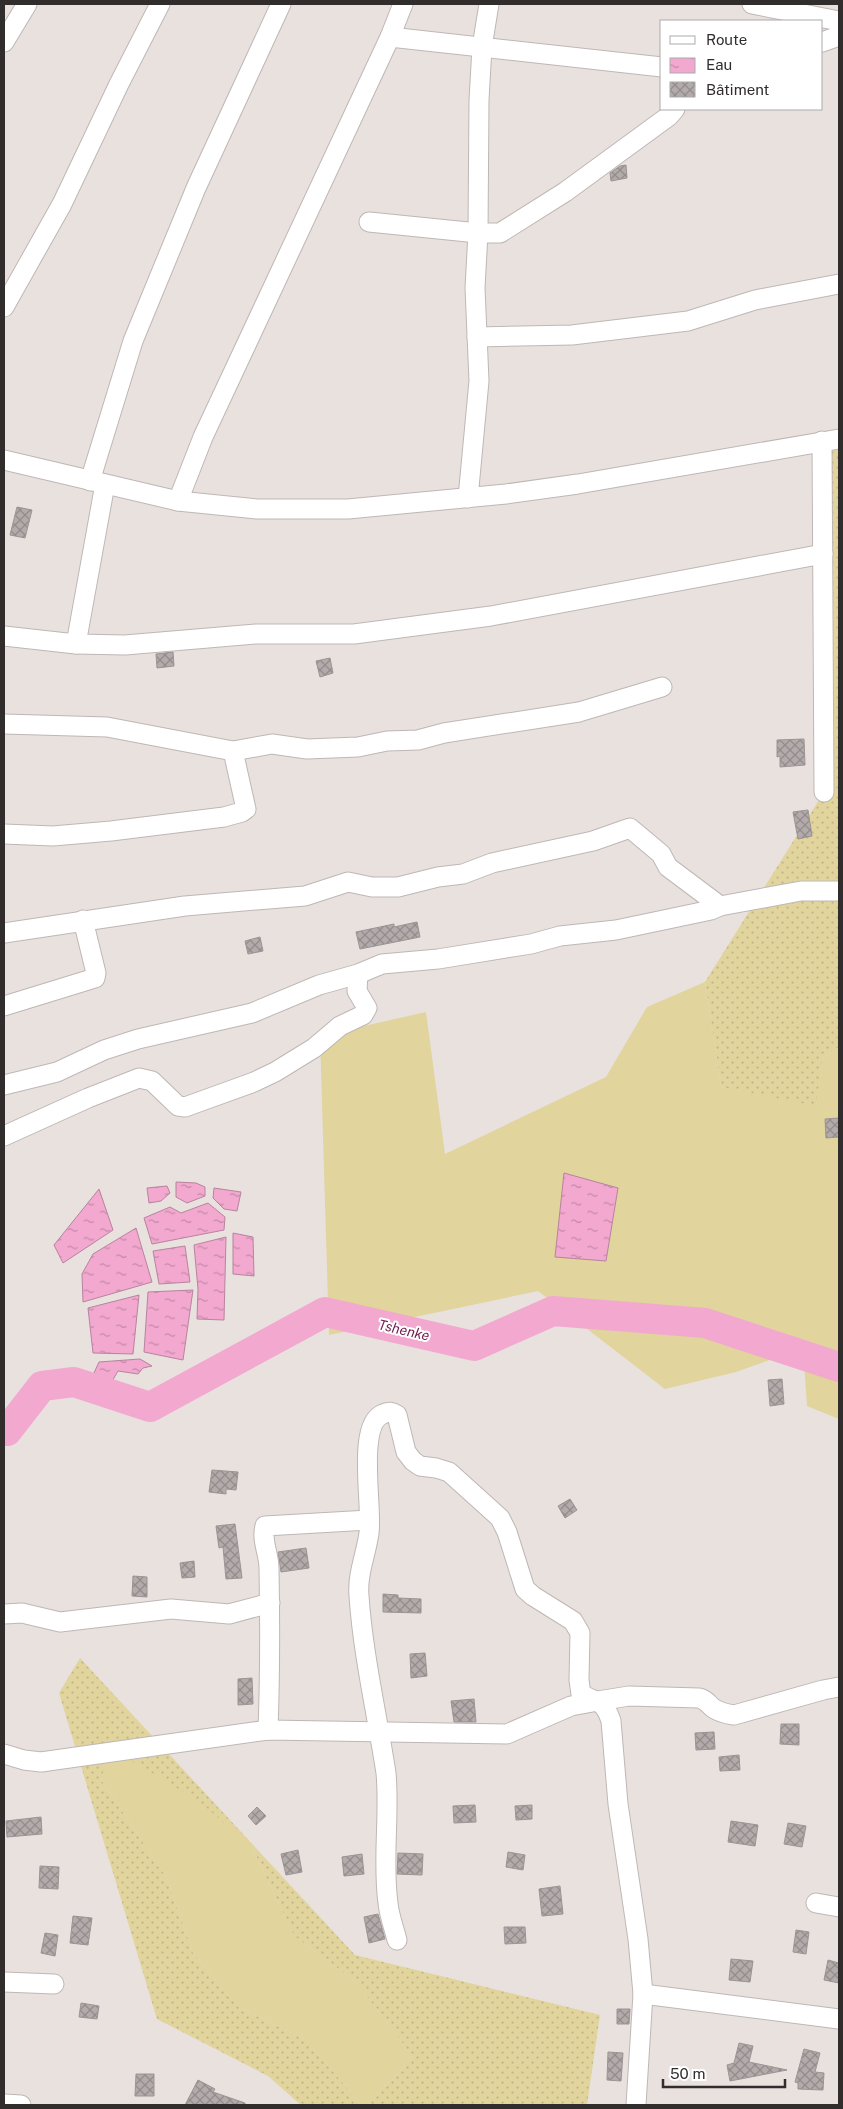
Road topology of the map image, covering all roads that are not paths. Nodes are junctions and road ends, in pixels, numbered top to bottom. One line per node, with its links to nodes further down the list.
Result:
1 (27, 4): 11 (street)
2 (160, 4): 19 (street)
3 (281, 4): 23 (street)
4 (403, 4): 10 (street)
5 (489, 4): 13 (street)
6 (752, 4): 7 (street)
7 (781, 6): 8 (street)
8 (839, 21)
9 (839, 36): 12 (street)
10 (390, 37): 13 (street); 25 (street)
11 (4, 42)
12 (823, 42)
13 (482, 48): 14 (street); 17 (street)
14 (660, 67)
15 (674, 110): 17 (street)
16 (369, 222): 17 (street)
17 (478, 233): 20 (street)
18 (839, 284): 20 (street)
19 (4, 307)
20 (477, 337): 24 (street)
21 (831, 440): 24 (street); 26 (street)
22 (4, 460): 23 (street)
23 (98, 482): 25 (street); 29 (street)
24 (468, 498): 25 (street)
25 (178, 501)
26 (831, 508): 27 (street)
27 (823, 554): 29 (street); 30 (street)
28 (4, 636): 29 (street)
29 (76, 644)
30 (832, 671): 34 (street)
31 (662, 687): 33 (street)
32 (4, 724): 33 (street)
33 (233, 751): 35 (street)
34 (829, 786)
35 (4, 834)
36 (839, 891): 37 (street)
37 (720, 906): 38 (street); 40 (street)
38 (83, 920): 39 (street); 41 (street)
39 (4, 933)
40 (358, 974): 42 (street); 43 (street)
41 (4, 1006)
42 (4, 1085)
43 (4, 1136)
44 (369, 1520): 45 (street); 48 (street); 50 (street)
45 (270, 1603): 46 (street); 49 (street)
46 (4, 1614)
47 (839, 1688): 48 (street)
48 (598, 1701): 50 (street); 57 (street)
49 (268, 1730): 50 (street); 51 (street)
50 (380, 1733): 54 (street)
51 (4, 1754)
52 (816, 1903): 53 (street)
53 (839, 1906)
54 (397, 1940)
55 (4, 1982): 56 (street)
56 (54, 1984)
57 (644, 1994): 58 (street); 61 (street)
58 (839, 2018)
59 (4, 2104): 60 (street)
60 (21, 2105)
61 (636, 2105)

